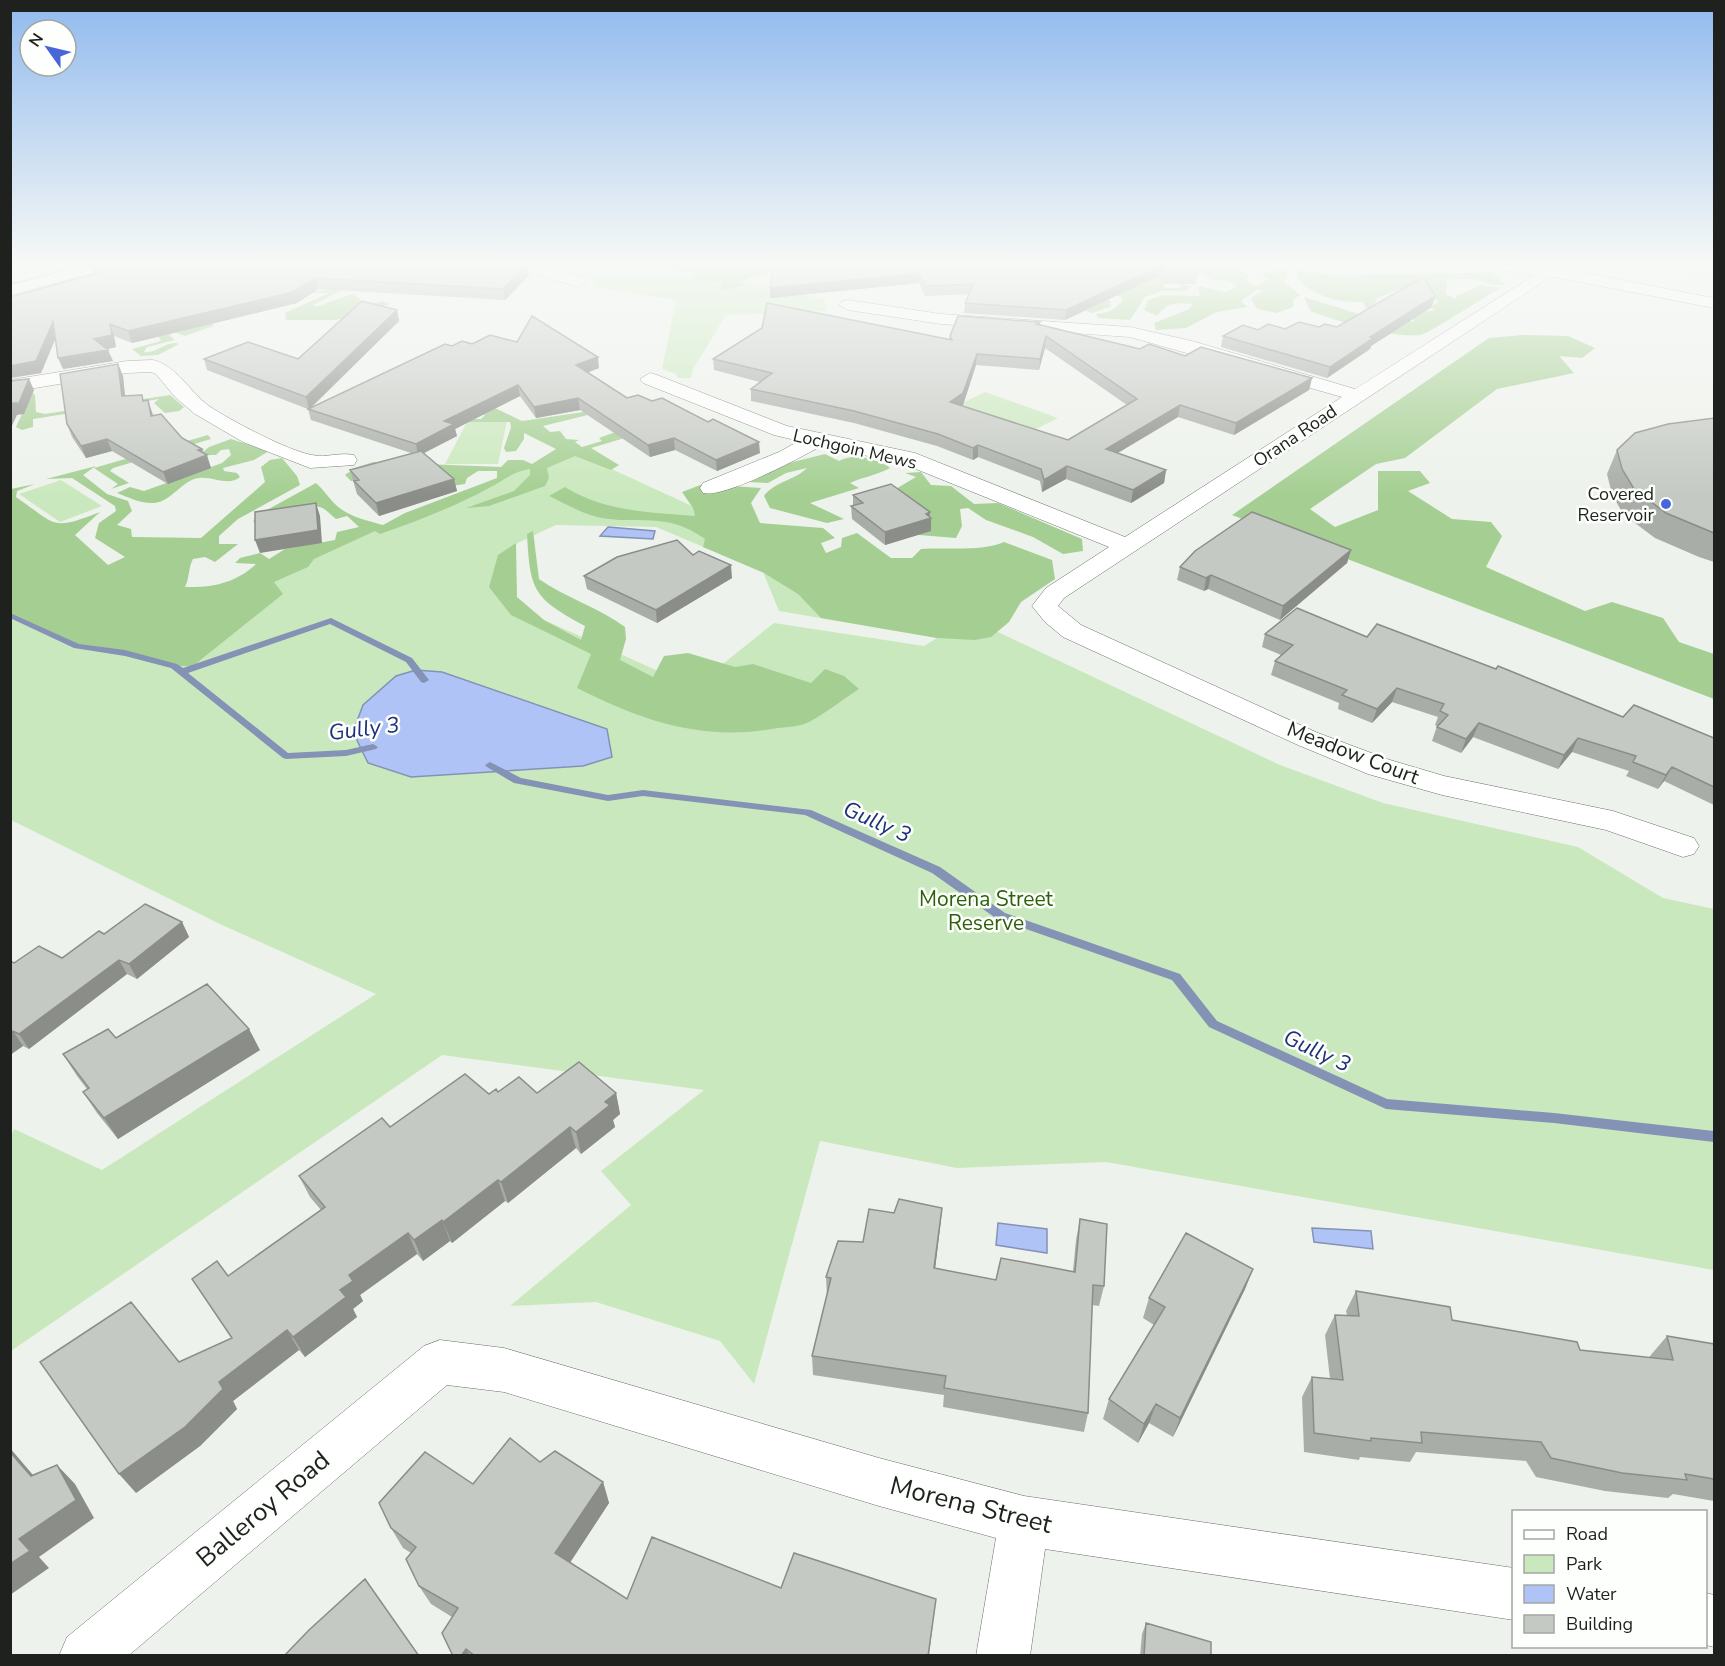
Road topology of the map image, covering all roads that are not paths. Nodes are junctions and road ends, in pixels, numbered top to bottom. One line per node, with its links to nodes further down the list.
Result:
1 (1167, 341): 5 (street)
2 (1440, 341): 5 (street, Orana Road)
3 (650, 379): 6 (street, Lochgoin Mews)
4 (10, 386): 7 (street)
5 (1356, 395): 9 (street, Orana Road)
6 (816, 440): 8 (street); 9 (street, Lochgoin Mews)
7 (346, 460)
8 (711, 488)
9 (1126, 546): 10 (street, Orana Road)
10 (1045, 606): 11 (street, Meadow Court)
11 (1683, 846)
12 (440, 1362): 13 (street, Morena Street); 15 (street, Balleroy Road)
13 (1024, 1521): 14 (street, Morena Street); 16 (street)
14 (1512, 1594)
15 (86, 1656)
16 (1003, 1656)

